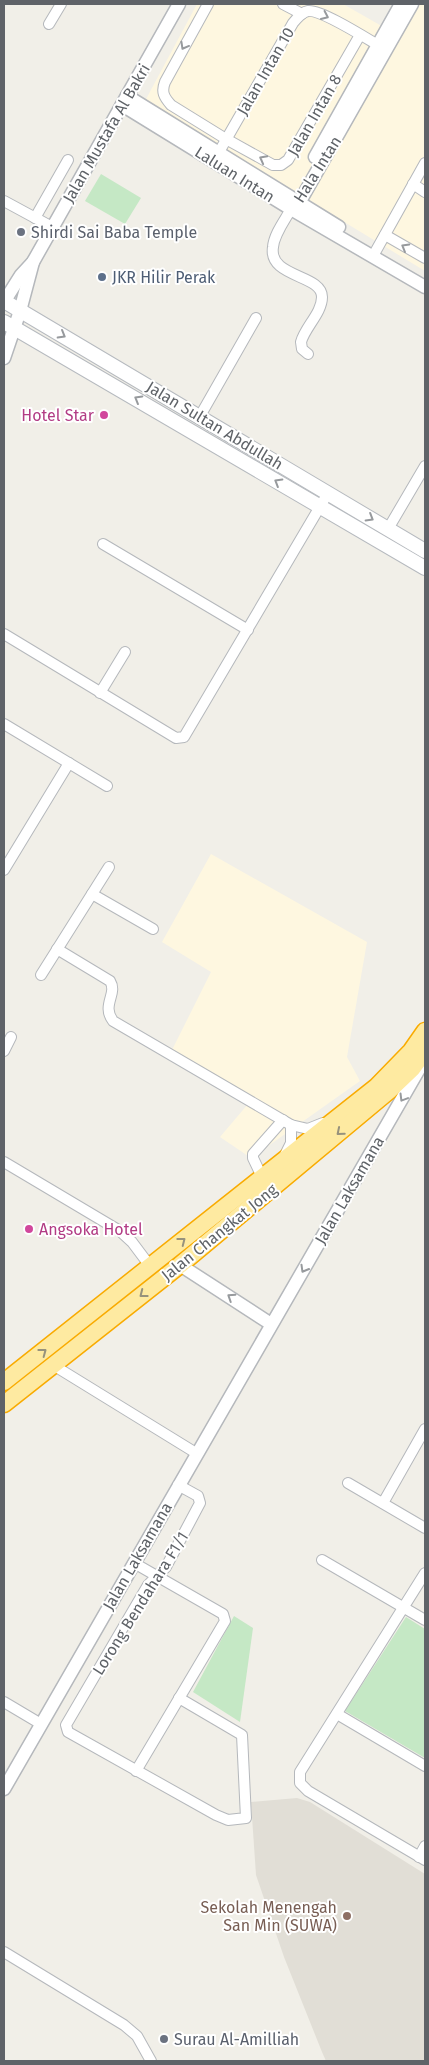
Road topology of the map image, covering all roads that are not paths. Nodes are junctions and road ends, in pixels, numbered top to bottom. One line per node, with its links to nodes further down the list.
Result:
1 (61, 4): 8 (street)
2 (179, 4): 11 (street, Jalan Mustafa Al Bakri)
3 (208, 4): 12 (street, Jalan Intan 8, one-way to 12)
4 (283, 4): 7 (street)
5 (401, 4): 10 (street, Hala Intan)
6 (412, 4): 10 (street, Hala Intan)
7 (302, 14): 9 (street, Jalan Intan 10, one-way to 9); 12 (street, Jalan Intan 10)
8 (49, 24)
9 (360, 36): 10 (street, Jalan Intan 10); 12 (street, Jalan Intan 8, one-way to 12)
10 (382, 47): 19 (street, Hala Intan)
11 (125, 101): 13 (street, Laluan Intan); 21 (street, Jalan Mustafa Al Bakri)
12 (226, 139): 13 (street, Jalan Intan 10)
13 (216, 157): 19 (street, Laluan Intan)
14 (68, 160): 20 (street)
15 (425, 163): 16 (street)
16 (413, 184): 17 (street); 22 (street)
17 (425, 192)
18 (4, 201): 20 (street)
19 (294, 204): 23 (street, Laluan Intan); 32 (street)
20 (34, 218): 21 (street)
21 (52, 227): 25 (street, Jalan Mustafa Al Bakri)
22 (385, 235): 23 (street); 24 (street, one-way to 22)
23 (375, 252): 26 (street, Laluan Intan); 27 (street, Laluan Intan)
24 (425, 258)
25 (33, 262): 28 (street, Jalan Mustafa Al Bakri); 29 (street, Jalan Mustafa Al Bakri)
26 (425, 278)
27 (425, 287)
28 (4, 302): 29 (main road, Jalan Sultan Abdullah)
29 (20, 311): 31 (street, Jalan Mustafa Al Bakri); 34 (main road, Jalan Sultan Abdullah, one-way to 34)
30 (256, 318): 34 (street)
31 (9, 325): 33 (street, Jalan Mustafa Al Bakri); 37 (main road, Jalan Sultan Abdullah, one-way to 31)
32 (308, 354)
33 (4, 358)
34 (200, 416): 36 (main road, Jalan Sultan Abdullah)
35 (425, 466): 38 (street)
36 (328, 493): 37 (street); 38 (main road, Jalan Sultan Abdullah, one-way to 38)
37 (320, 507): 41 (main road, Jalan Sultan Abdullah); 42 (street)
38 (388, 529): 40 (main road, Jalan Sultan Abdullah)
39 (103, 544): 42 (street)
40 (425, 551)
41 (425, 568)
42 (248, 630): 45 (street)
43 (4, 634): 45 (street)
44 (125, 652): 45 (street)
45 (100, 692)
46 (4, 724): 47 (street)
47 (69, 763): 48 (street); 50 (street)
48 (106, 786)
49 (109, 867): 51 (street)
50 (4, 870)
51 (92, 894): 52 (street); 53 (street)
52 (153, 929)
53 (57, 949): 54 (street); 61 (street)
54 (41, 975)
55 (425, 1031): 60 (highway, Jalan Changkat Jong)
56 (12, 1037): 57 (street)
57 (4, 1051)
58 (425, 1051): 65 (highway, Jalan Changkat Jong, one-way to 65)
59 (425, 1055): 69 (street, Jalan Laksamana, one-way to 69)
60 (335, 1118): 61 (street); 62 (highway, Jalan Changkat Jong)
61 (287, 1122): 62 (street); 64 (street)
62 (282, 1160): 64 (highway, Jalan Changkat Jong)
63 (4, 1162): 68 (street)
64 (262, 1177): 66 (highway, Jalan Changkat Jong)
65 (245, 1211): 66 (highway); 67 (highway, Jalan Changkat Jong)
66 (204, 1224): 68 (highway, Jalan Changkat Jong, one-way to 66)
67 (180, 1265): 69 (street, one-way to 67); 70 (highway, Jalan Changkat Jong, one-way to 70)
68 (150, 1266): 71 (highway, Jalan Changkat Jong, one-way to 68)
69 (272, 1324): 74 (street, Jalan Laksamana)
70 (53, 1365): 72 (highway, Jalan Changkat Jong); 74 (street)
71 (4, 1382)
72 (4, 1404)
73 (425, 1429): 77 (street)
74 (196, 1453): 76 (street, Jalan Laksamana)
75 (348, 1483): 77 (street)
76 (178, 1485): 80 (street, Jalan Laksamana); 82 (street, Lorong Bendahara F1/1)
77 (383, 1503): 78 (street)
78 (425, 1528)
79 (322, 1560): 83 (street)
80 (134, 1563): 82 (street); 88 (street, Jalan Laksamana)
81 (425, 1573): 83 (street)
82 (157, 1576): 85 (street); 90 (street, Lorong Bendahara F1/1)
83 (403, 1607): 84 (street); 87 (street)
84 (425, 1620)
85 (179, 1698): 90 (street); 90 (street)
86 (4, 1702): 88 (street)
87 (337, 1714): 89 (street); 93 (street)
88 (41, 1724): 91 (street, Jalan Laksamana)
89 (425, 1766)
90 (136, 1771)
91 (5, 1785)
92 (425, 1846): 93 (street)
93 (422, 1859)
94 (4, 1952): 95 (street)
95 (151, 2061)

